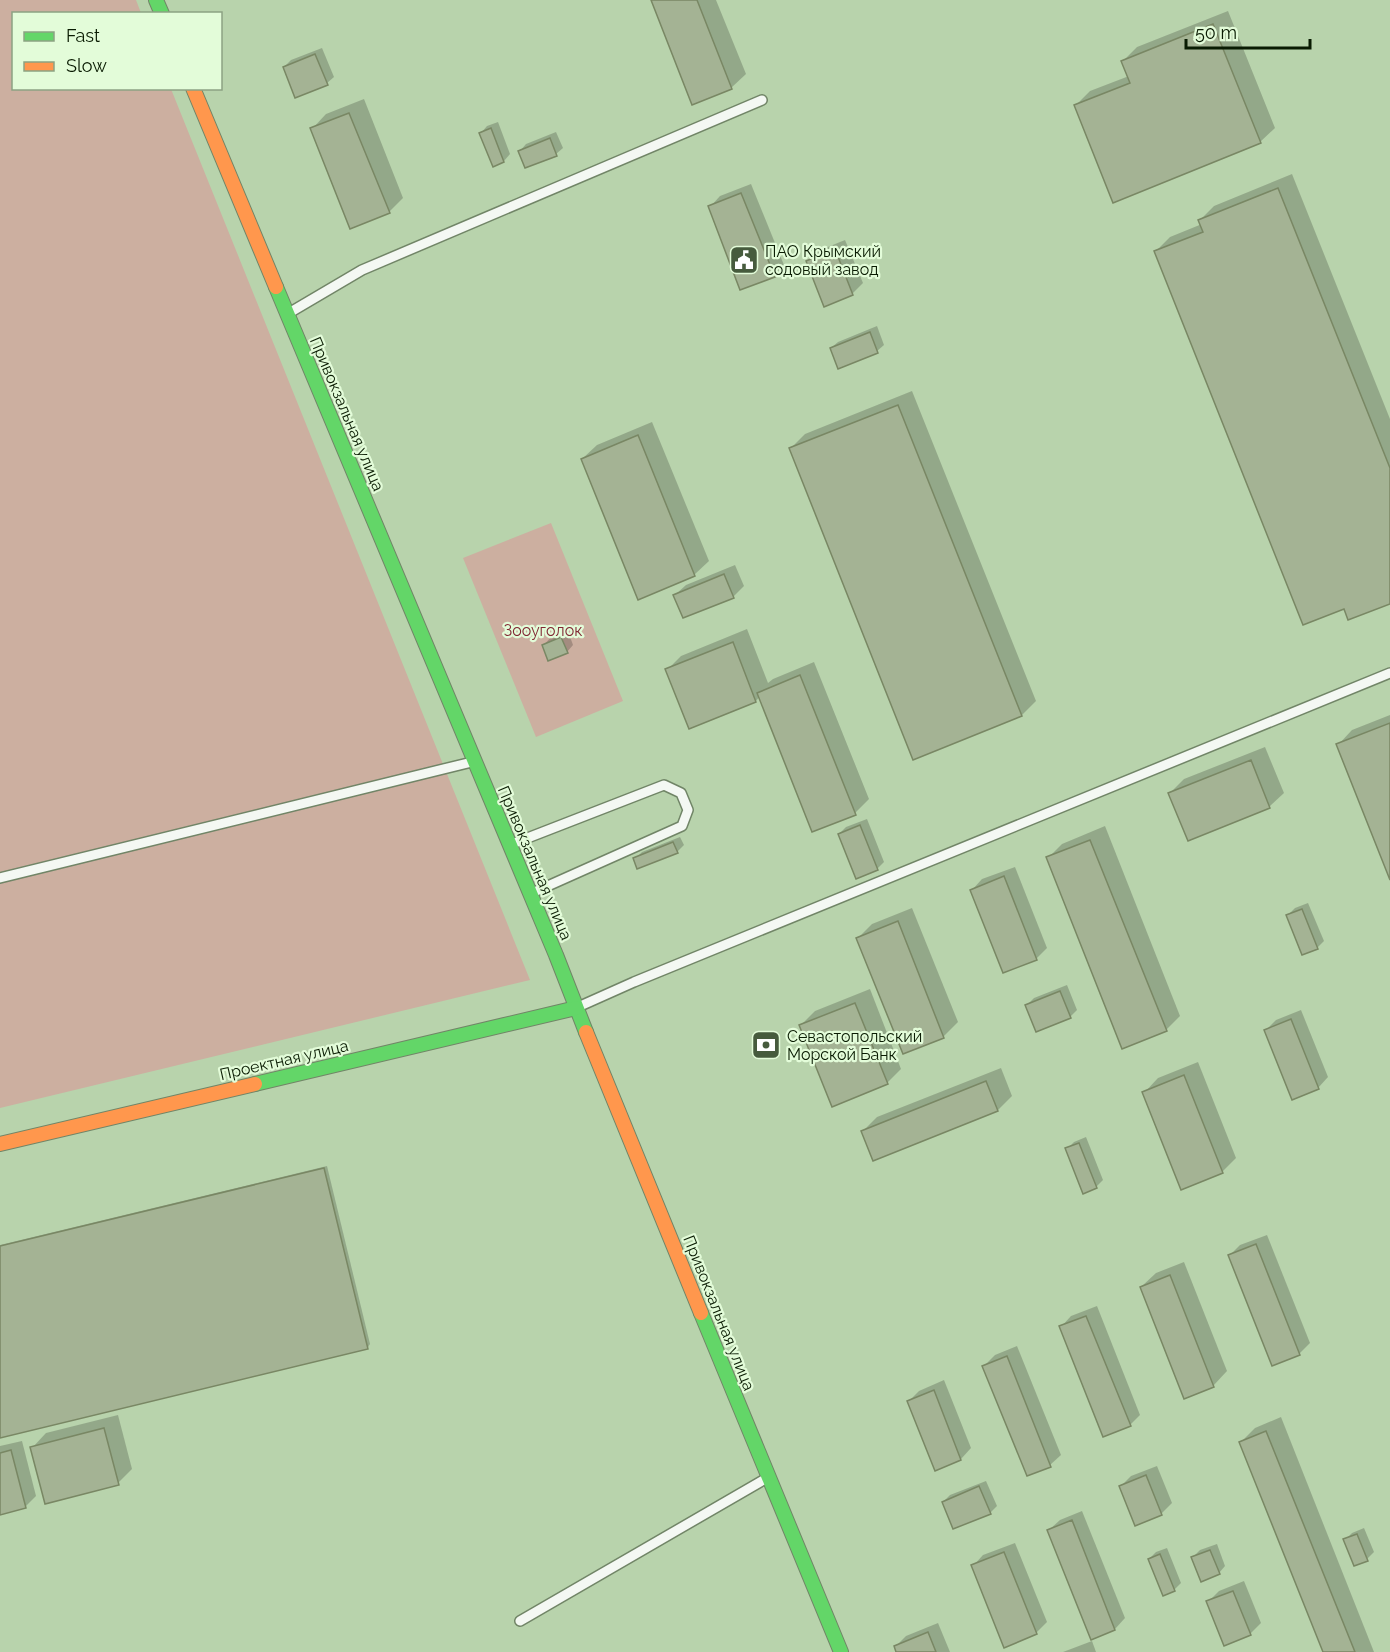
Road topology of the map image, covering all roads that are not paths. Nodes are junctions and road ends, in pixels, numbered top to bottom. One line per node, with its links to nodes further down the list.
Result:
1 (194, 90): 3 (main road, Привокзальная улица)
2 (762, 99): 3 (lane)
3 (287, 314): 5 (main road, Привокзальная улица)
4 (1390, 673): 9 (lane)
5 (474, 761): 6 (main road, Привокзальная улица); 7 (lane)
6 (510, 845): 8 (main road, Привокзальная улица); 8 (lane)
7 (0, 878)
8 (530, 894): 9 (main road, Привокзальная улица)
9 (576, 1008): 10 (main road, Проектная улица); 11 (main road, Привокзальная улица)
10 (0, 1144)
11 (769, 1477): 12 (lane); 13 (main road, Привокзальная улица)
12 (520, 1622)
13 (840, 1652)

